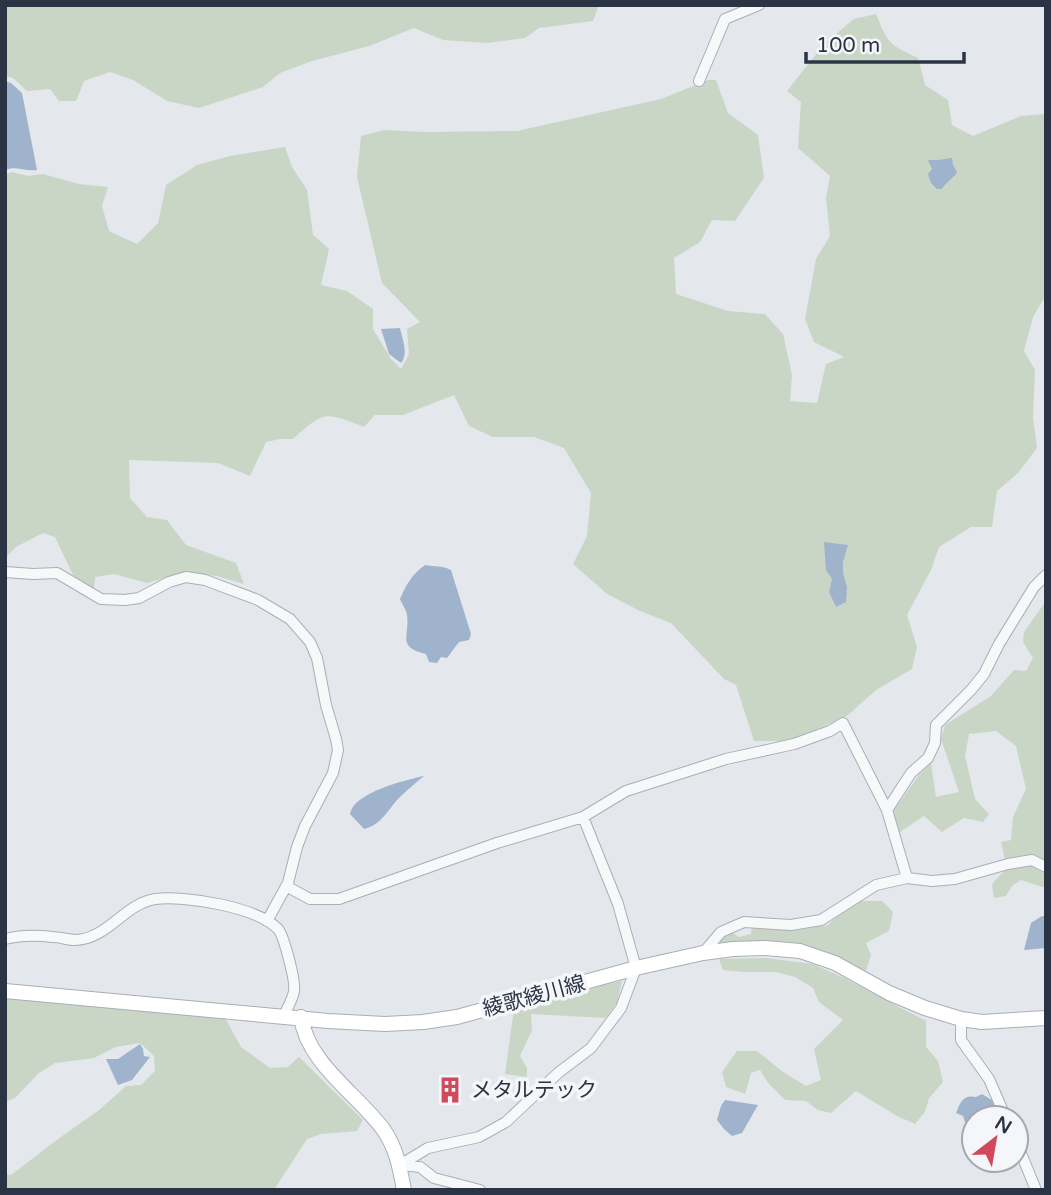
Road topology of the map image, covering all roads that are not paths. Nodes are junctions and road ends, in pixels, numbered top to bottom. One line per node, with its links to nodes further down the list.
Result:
1 (759, 5): 2 (street)
2 (699, 81)
3 (5, 572): 9 (street)
4 (1046, 575): 5 (street)
5 (887, 810): 6 (street); 8 (street)
6 (583, 817): 9 (street); 13 (street)
7 (1046, 867): 8 (street)
8 (907, 878): 12 (street)
9 (286, 886): 10 (street)
10 (267, 921): 11 (street); 15 (street)
11 (5, 939)
12 (703, 953): 13 (main road, 綾歌綾川線); 18 (main road, 綾歌綾川線)
13 (636, 968): 16 (main road, 綾歌綾川線); 20 (street)
14 (5, 990): 15 (main road, 綾歌綾川線)
15 (284, 1016): 16 (main road, 綾歌綾川線)
16 (302, 1017): 20 (main road)
17 (1046, 1018): 18 (main road, 綾歌綾川線)
18 (961, 1019): 19 (street)
19 (1000, 1104)
20 (400, 1165): 21 (main road); 22 (street)
21 (404, 1190)
22 (480, 1190)

